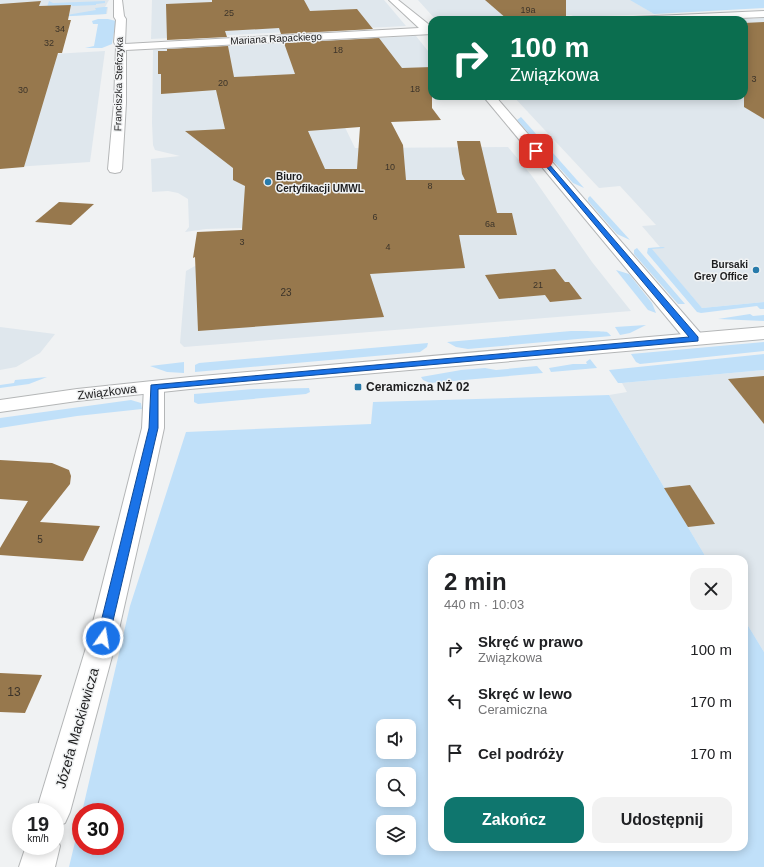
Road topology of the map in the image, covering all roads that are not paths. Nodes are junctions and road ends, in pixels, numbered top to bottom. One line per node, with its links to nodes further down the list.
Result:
1 (118, 0): 7 (street, Franciszka Stefczyka)
2 (393, 0): 5 (street)
3 (764, 14): 4 (street)
4 (720, 16)
5 (428, 28)
6 (428, 30): 7 (street, Mariana Rapackiego)
7 (121, 47): 9 (street, Franciszka Stefczyka)
8 (492, 100): 11 (street)
9 (115, 169)
10 (764, 333): 11 (street, Związkowa)
11 (695, 339): 12 (street, Związkowa)
12 (154, 387): 13 (street, Związkowa); 14 (street, Józefa Mackiewicza)
13 (0, 406)
14 (56, 803)
15 (40, 855): 16 (street)
16 (37, 867)

